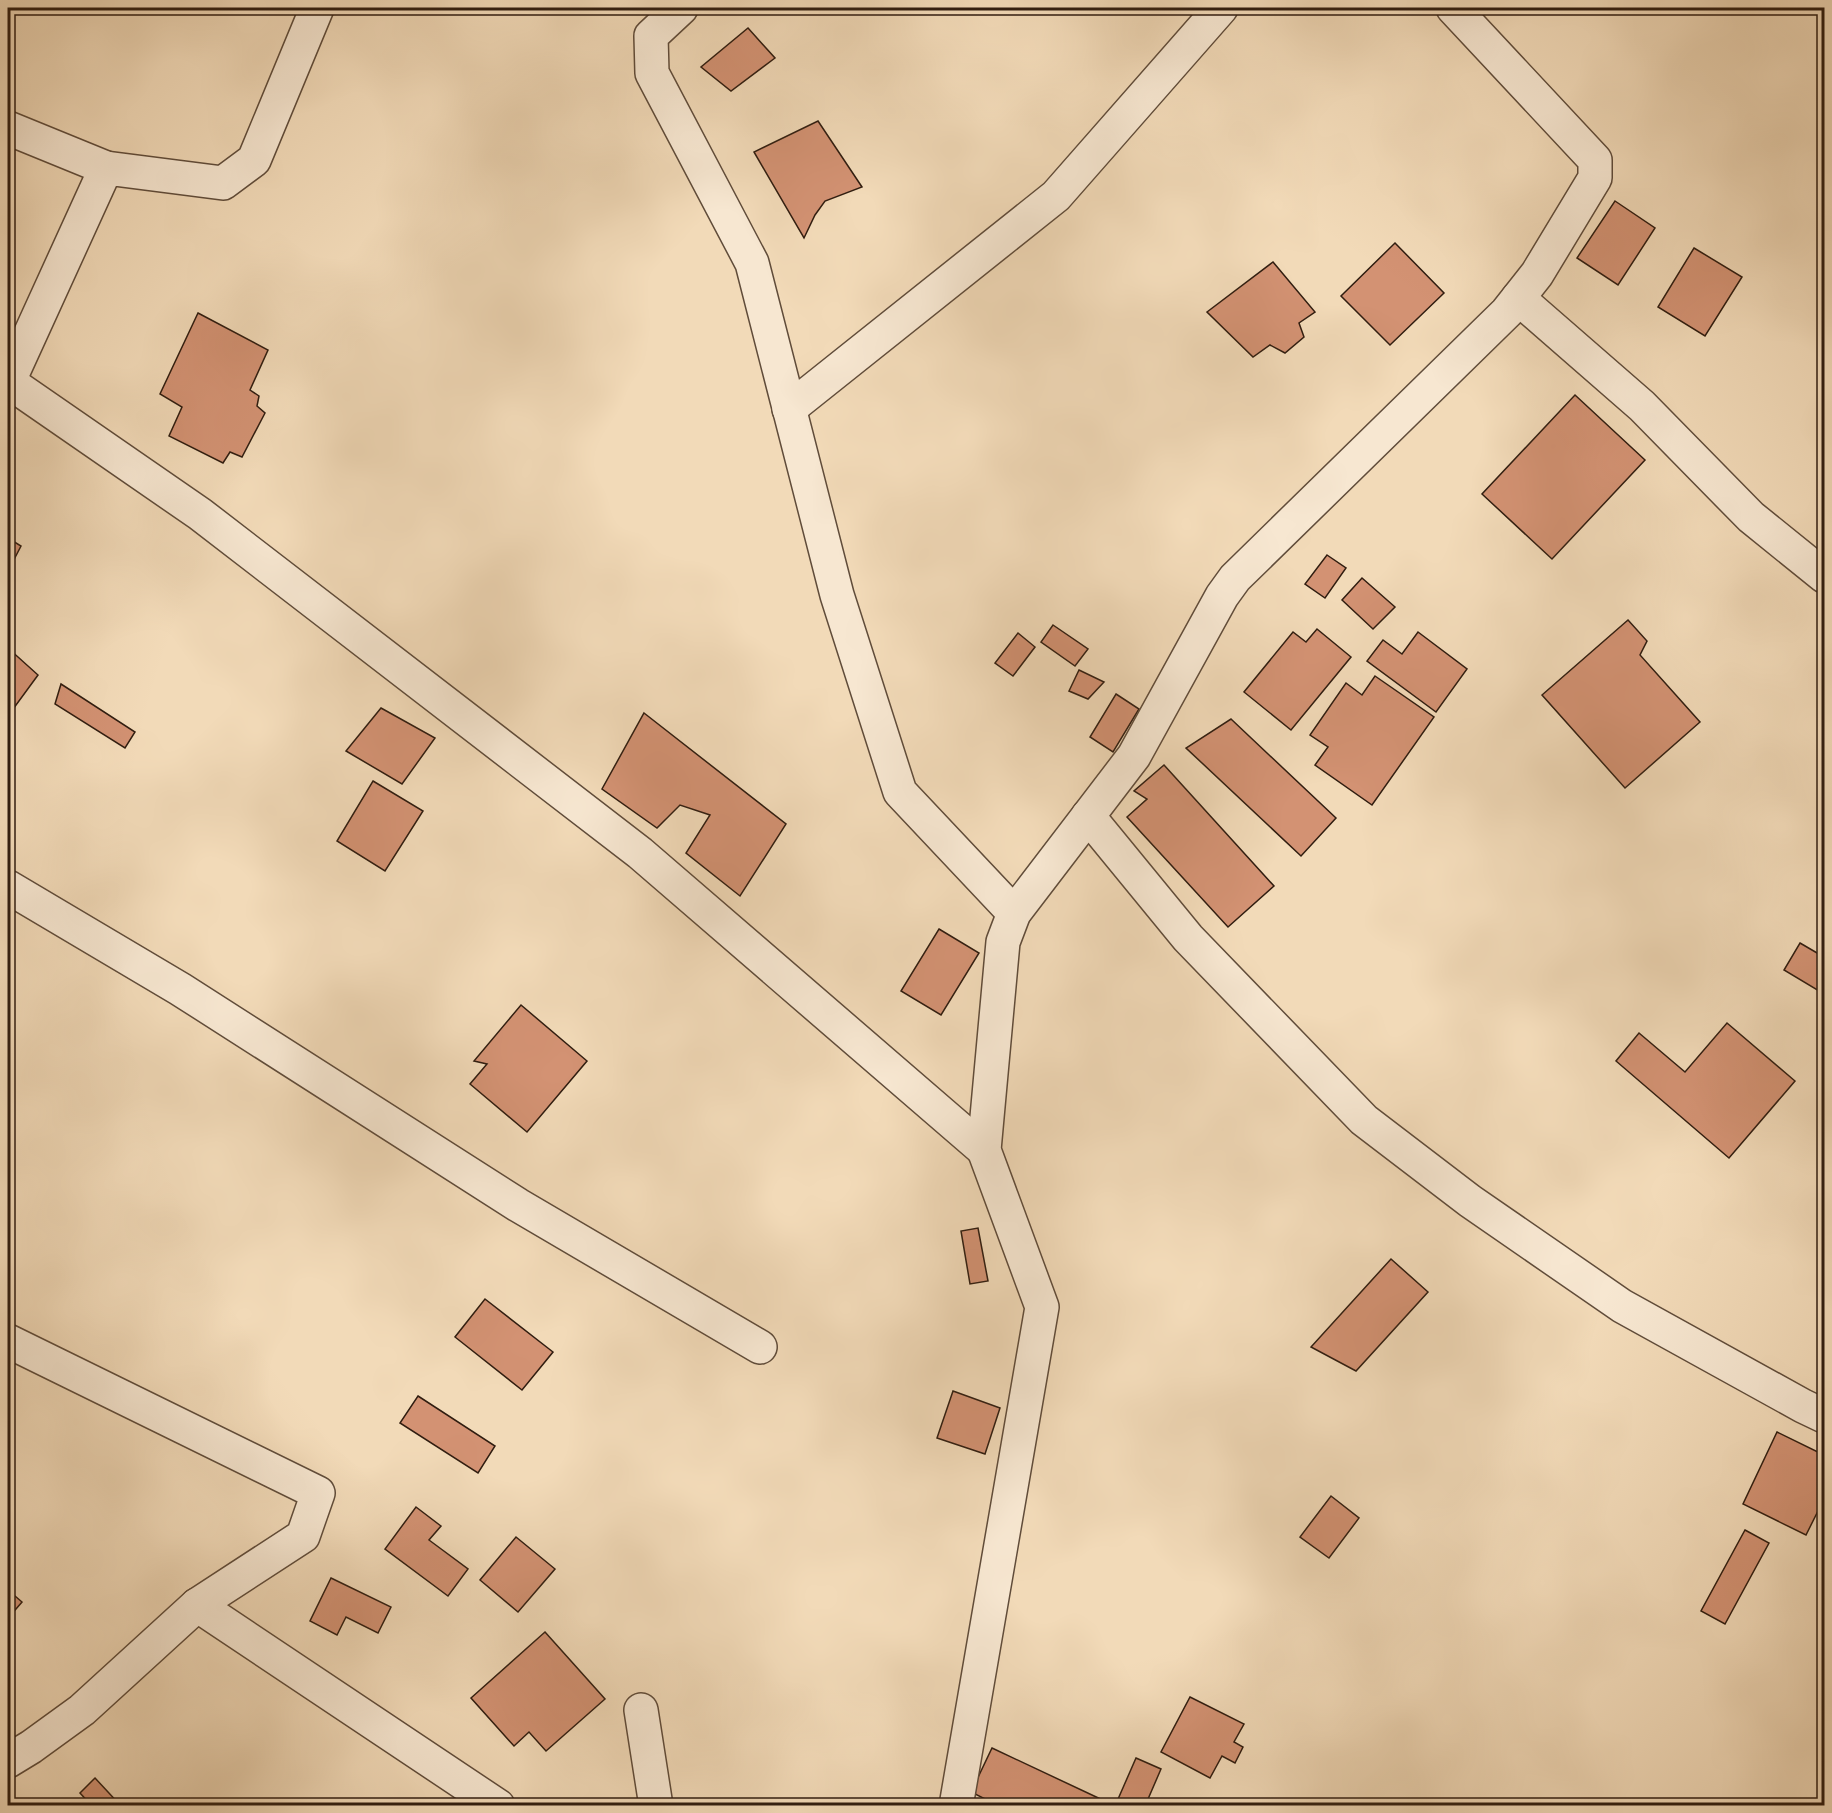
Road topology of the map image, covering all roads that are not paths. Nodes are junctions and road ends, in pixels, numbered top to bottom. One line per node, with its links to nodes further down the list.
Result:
1 (317, 8): 6 (street)
2 (681, 8): 9 (street)
3 (1221, 8): 9 (street)
4 (1453, 8): 7 (street)
5 (8, 129): 6 (street)
6 (106, 168): 8 (street)
7 (1518, 298): 10 (street); 11 (street)
8 (8, 382): 14 (street)
9 (789, 409): 13 (street)
10 (1824, 576)
11 (1088, 816): 13 (street); 17 (street)
12 (8, 887): 16 (street)
13 (1014, 913): 14 (street)
14 (984, 1150): 23 (street)
15 (8, 1341): 18 (street)
16 (760, 1347)
17 (1824, 1416)
18 (197, 1605): 20 (street); 21 (street)
19 (641, 1710): 22 (street)
20 (8, 1761)
21 (498, 1806)
22 (656, 1806)
23 (956, 1806)

